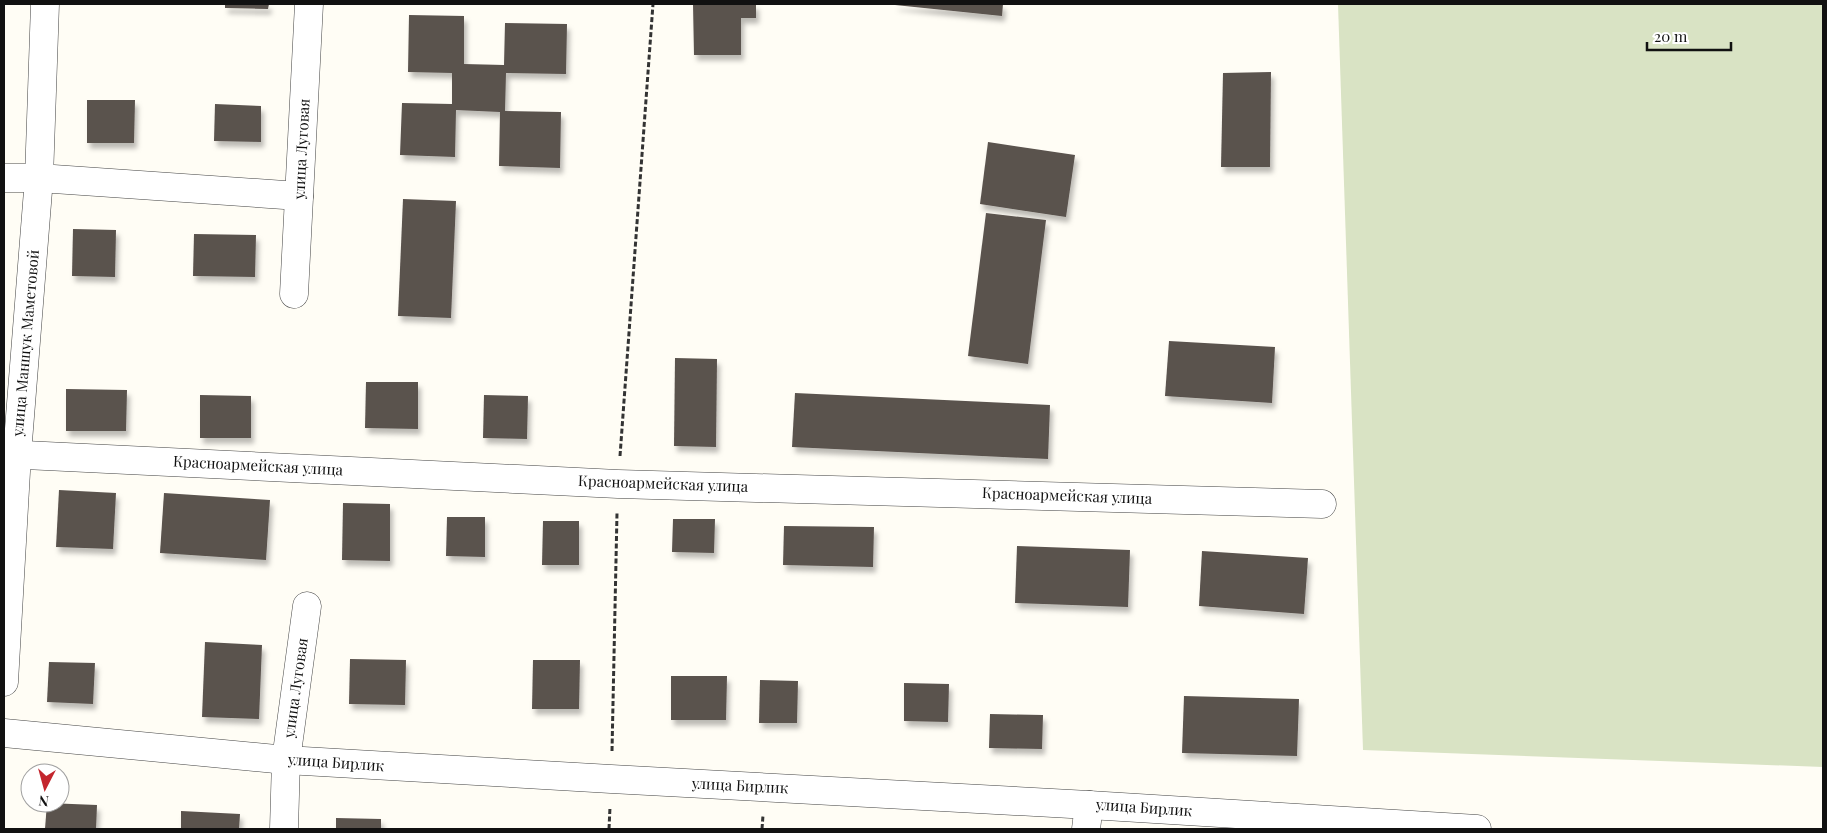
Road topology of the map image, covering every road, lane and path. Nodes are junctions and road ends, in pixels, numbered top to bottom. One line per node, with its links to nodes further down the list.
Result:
1 (44, 4): 5 (street, улица Маншук Маметовой)
2 (308, 4): 6 (street, улица Луговая)
3 (654, 4): 9 (path)
4 (4, 178): 5 (street)
5 (39, 178): 6 (street); 8 (street, улица Маншук Маметовой)
6 (299, 196): 7 (street, улица Луговая)
7 (294, 294)
8 (10, 454): 9 (street, Красноармейская улица); 12 (street, улица Маншук Маметовой)
9 (618, 484): 10 (street, Красноармейская улица); 15 (path)
10 (1322, 504)
11 (307, 606): 14 (street, улица Луговая)
12 (4, 682)
13 (4, 733): 14 (street, улица Бирлик)
14 (286, 760): 15 (street, улица Бирлик); 17 (street, улица Луговая)
15 (612, 779): 16 (street, улица Бирлик)
16 (1087, 817): 18 (street, улица Бирлик)
17 (284, 829)
18 (1477, 829)

